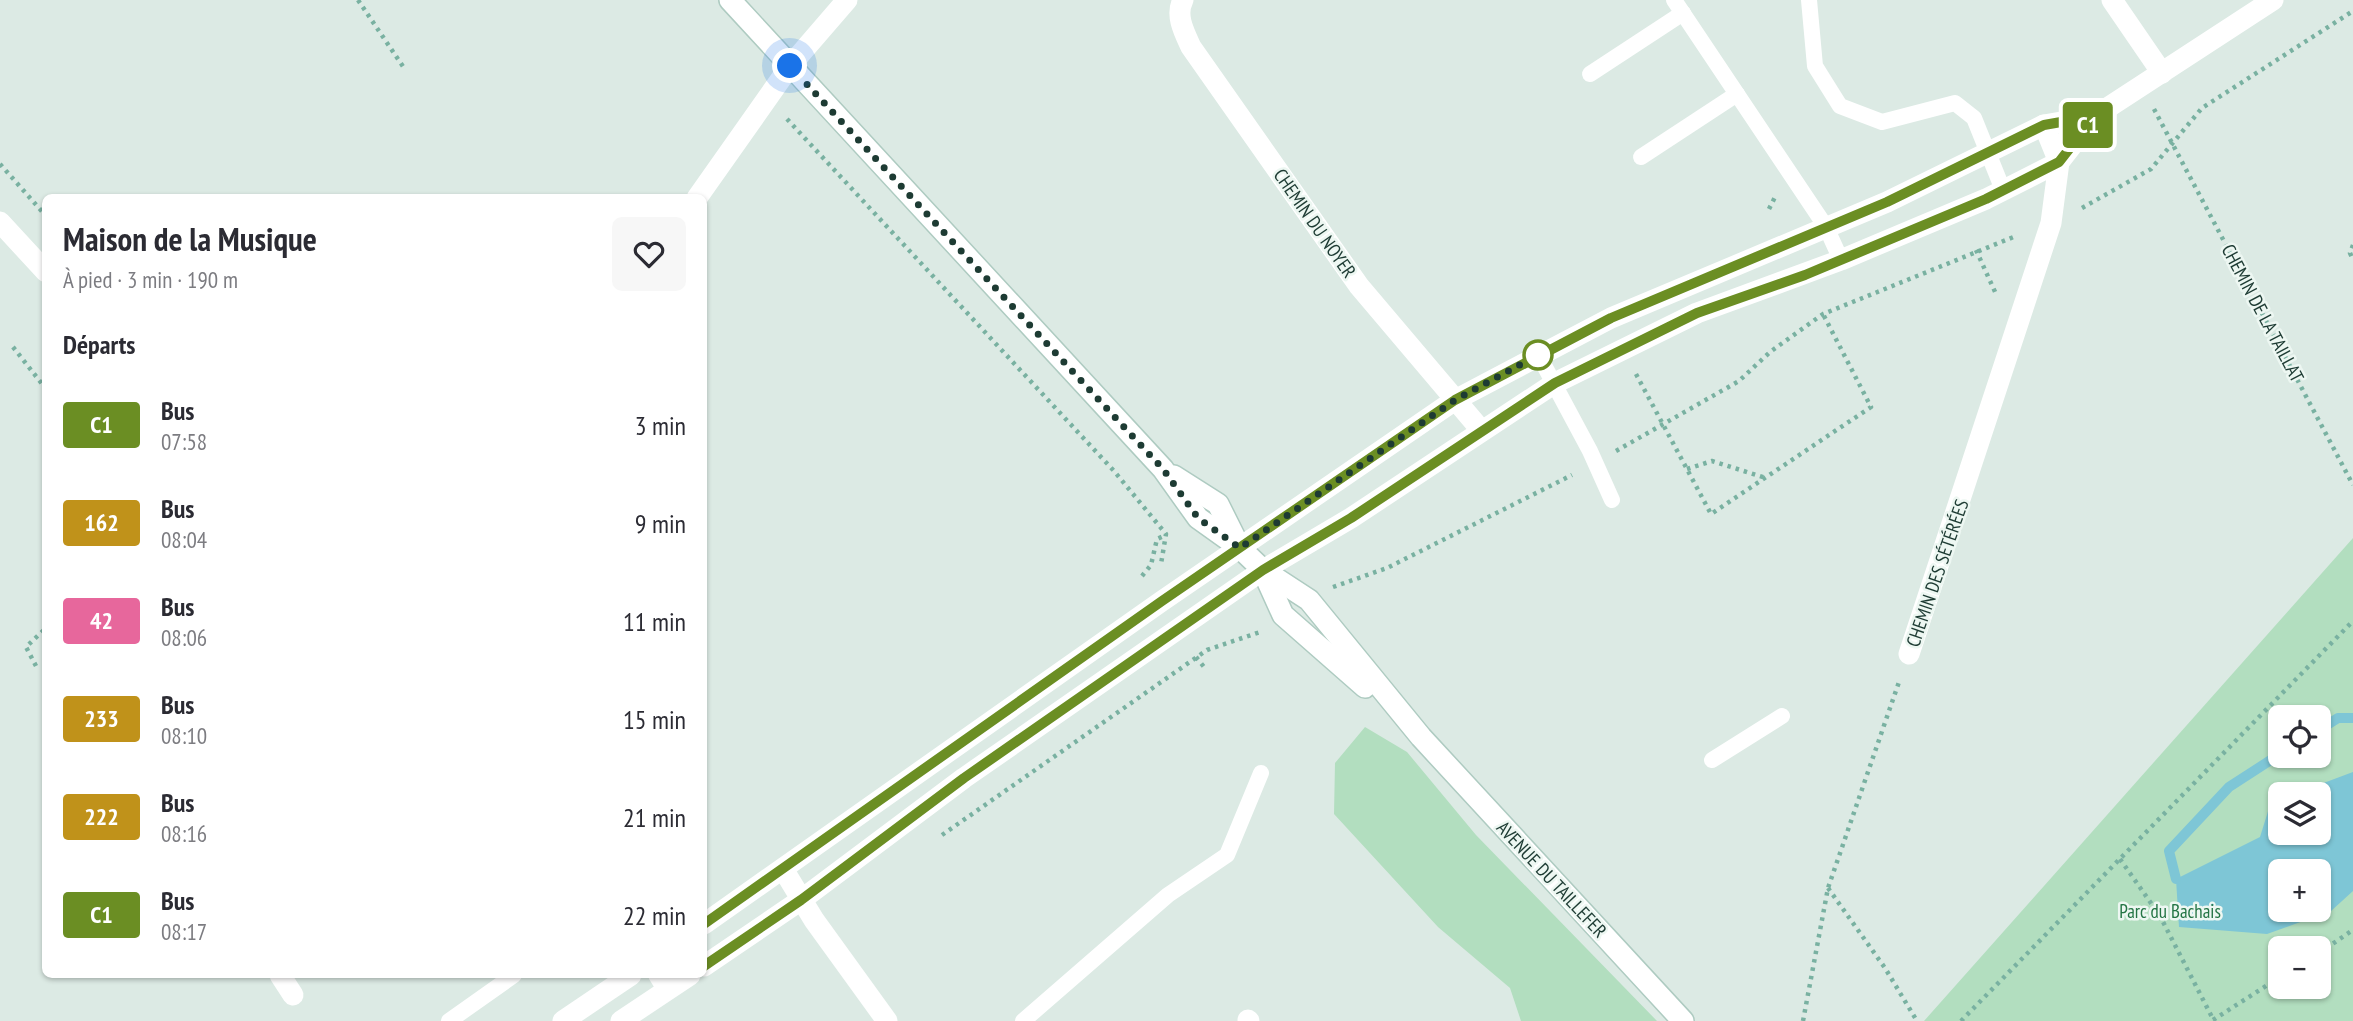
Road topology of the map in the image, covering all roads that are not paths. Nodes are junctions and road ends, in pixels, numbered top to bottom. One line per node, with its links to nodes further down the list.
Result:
1 (730, 0): 8 (street, AVENUE DU TAILLEFER)
2 (848, 0): 8 (street)
3 (1183, 0): 25 (street, CHEMIN DU NOYER)
4 (1809, 0): 14 (lane)
5 (2112, 0): 9 (street)
6 (2273, 0): 9 (street)
7 (1678, 6): 10 (lane); 11 (lane)
8 (790, 66): 18 (street); 28 (street, AVENUE DU TAILLEFER)
9 (2162, 73): 12 (street)
10 (1590, 75)
11 (1737, 94): 15 (lane); 20 (lane)
12 (2095, 116): 13 (street); 16 (street)
13 (2044, 125): 14 (street); 16 (street, CHEMIN DES SÉTÉRÉES)
14 (1989, 155): 17 (lane); 20 (street)
15 (1641, 157)
16 (2059, 162): 17 (street); 30 (street, CHEMIN DES SÉTÉRÉES)
17 (2003, 190): 21 (street)
18 (700, 194)
19 (0, 222): 22 (street)
20 (1826, 226): 21 (lane); 23 (street)
21 (1841, 260): 24 (street)
22 (42, 268)
23 (1538, 355): 24 (lane); 25 (street)
24 (1555, 383): 26 (street); 27 (lane)
25 (1455, 400): 26 (street, CHEMIN DU NOYER); 28 (street)
26 (1481, 430): 29 (street)
27 (1612, 500)
28 (1240, 548): 29 (street, AVENUE DU TAILLEFER); 34 (street)
29 (1263, 570): 35 (street); 49 (street, AVENUE DU TAILLEFER)
30 (1909, 654)
31 (1782, 716): 32 (lane)
32 (1712, 760)
33 (1261, 773): 48 (lane)
34 (783, 869): 35 (street); 36 (street)
35 (801, 900): 37 (street); 47 (street)
36 (707, 922)
37 (707, 963)
38 (283, 978): 43 (street)
39 (509, 978): 44 (lane)
40 (627, 978): 45 (street)
41 (679, 978): 42 (street)
42 (661, 983): 46 (street)
43 (293, 995)
44 (450, 1021)
45 (563, 1021)
46 (621, 1021)
47 (887, 1021)
48 (1023, 1021)
49 (1683, 1021)

